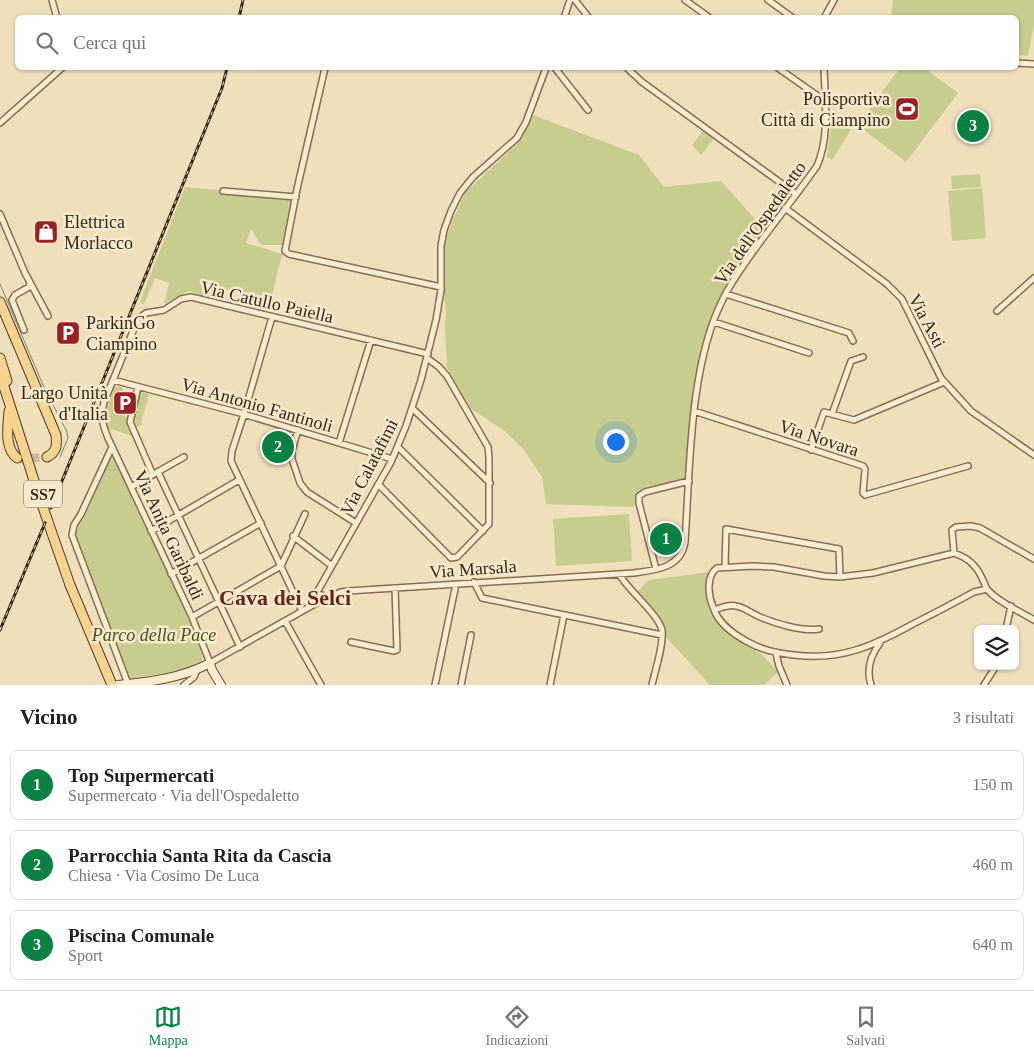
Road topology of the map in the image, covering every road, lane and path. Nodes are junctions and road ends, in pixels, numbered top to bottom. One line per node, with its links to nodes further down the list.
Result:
1 (52, 0): 8 (street)
2 (570, 0): 9 (street)
3 (575, 0): 10 (street)
4 (686, 0): 11 (street)
5 (768, 0): 12 (street)
6 (834, 0): 7 (street)
7 (831, 6): 13 (street); 14 (street)
8 (56, 15)
9 (565, 15)
10 (586, 15)
11 (706, 15)
12 (789, 15)
13 (826, 15)
14 (830, 15)
15 (1019, 64): 16 (street)
16 (1033, 64)
17 (60, 70): 26 (street)
18 (325, 70): 29 (street)
19 (545, 70): 34 (street, Via Calatafimi)
20 (556, 70): 25 (street)
21 (629, 70): 28 (street)
22 (781, 70): 24 (street)
23 (824, 70): 24 (street, Via dell'Ospedaletto)
24 (824, 101): 28 (street, Via dell'Ospedaletto)
25 (588, 110)
26 (0, 123)
27 (223, 191): 29 (street)
28 (796, 194): 30 (street, Via dell'Ospedaletto)
29 (296, 197): 34 (street)
30 (785, 208): 35 (street, Via dell'Ospedaletto); 50 (street, Via Asti)
31 (0, 214): 33 (street)
32 (1034, 278): 37 (street)
33 (30, 282): 38 (street); 41 (street)
34 (441, 287): 45 (street, Via Calatafimi)
35 (726, 294): 40 (street, Via dell'Ospedaletto); 43 (street)
36 (0, 302): 64 (main road)
37 (996, 311)
38 (48, 316)
39 (272, 317): 42 (street, Via Catullo Paiella); 49 (street, Via Catullo Paiella); 55 (street)
40 (714, 322): 44 (street); 54 (street, Via dell'Ospedaletto)
41 (24, 330)
42 (371, 340): 45 (street, Via Catullo Paiella); 58 (street)
43 (853, 341)
44 (809, 353)
45 (427, 356): 53 (street, Via Calatafimi); 71 (street, Via Catullo Paiella)
46 (863, 357): 56 (street)
47 (0, 358): 106 (main road, SS7)
48 (0, 374): 52 (main road, SS7)
49 (113, 380): 51 (street, Via Antonio Fantinoli); 60 (street, Via Catullo Paiella)
50 (943, 380): 56 (street); 63 (street, Via Asti)
51 (138, 387): 55 (street, Via Antonio Fantinoli); 68 (street)
52 (9, 403): 65 (main road); 106 (main road, SS7)
53 (412, 408): 59 (street, Via Calatafimi); 71 (street)
54 (694, 411): 61 (street, Via Novara); 70 (street, Via dell'Ospedaletto)
55 (244, 414): 57 (street, Via Antonio Fantinoli); 69 (street)
56 (832, 414): 61 (street)
57 (298, 430): 58 (street, Via Antonio Fantinoli); 76 (street)
58 (339, 443): 66 (street, Via Antonio Fantinoli)
59 (398, 446): 66 (street, Via Calatafimi); 79 (street)
60 (112, 447): 73 (street, Via Anita Garibaldi); 117 (street)
61 (812, 450): 67 (street, Via Novara)
62 (184, 456): 68 (street)
63 (1034, 456)
64 (47, 457)
65 (17, 458)
66 (392, 460): 72 (street, Via Calatafimi)
67 (968, 466)
68 (155, 473): 73 (street); 75 (street)
69 (239, 480): 75 (street); 77 (street)
70 (688, 481): 87 (street, Via dell'Ospedaletto); 87 (street)
71 (490, 483): 79 (street, Via Catullo Paiella)
72 (378, 484): 76 (street, Via Calatafimi); 79 (street)
73 (131, 487): 78 (street, Via Anita Garibaldi)
74 (304, 514): 80 (street)
75 (178, 515): 78 (street); 82 (street)
76 (356, 522): 85 (street, Via Calatafimi)
77 (261, 523): 82 (street); 84 (street)
78 (151, 530): 88 (street, Via Anita Garibaldi)
79 (483, 531)
80 (293, 536): 84 (street); 85 (street)
81 (954, 553): 83 (street); 90 (street); 94 (street)
82 (198, 558): 88 (street); 96 (street)
83 (1034, 559)
84 (281, 566): 96 (street); 99 (street)
85 (332, 566): 95 (street, Via Calatafimi)
86 (725, 567): 90 (street); 90 (street); 98 (street)
87 (656, 569): 89 (street, Via dell'Ospedaletto)
88 (172, 574): 101 (street, Via Anita Garibaldi)
89 (619, 574): 91 (street, Via Marsala); 108 (street)
90 (840, 577)
91 (474, 582): 92 (street, Via Marsala); 100 (street)
92 (456, 584): 93 (street, Via Marsala); 123 (street)
93 (395, 588): 95 (street, Via Marsala); 110 (street)
94 (987, 589): 97 (street); 109 (street)
95 (320, 596): 99 (street, Via Calatafimi)
96 (219, 602): 101 (street); 111 (street)
97 (1011, 606): 102 (street); 104 (street)
98 (714, 610): 105 (street); 112 (street)
99 (302, 611): 103 (street)
100 (564, 615): 108 (street); 125 (street)
101 (192, 618): 113 (street, Via Anita Garibaldi)
102 (1034, 620)
103 (285, 621): 111 (street); 122 (street)
104 (1007, 625)
105 (819, 629)
106 (89, 630): 118 (main road, SS7)
107 (471, 634): 124 (street)
108 (662, 635): 126 (street)
109 (882, 641): 112 (street); 128 (street)
110 (351, 642)
111 (240, 647): 113 (street)
112 (776, 653): 127 (street)
113 (210, 663): 114 (street); 116 (street)
114 (197, 670): 116 (street); 117 (street); 120 (street)
115 (993, 670): 129 (street)
116 (215, 676): 121 (street)
117 (128, 684): 119 (street)
118 (112, 685)
119 (118, 685)
120 (184, 685)
121 (221, 685)
122 (321, 685)
123 (435, 685)
124 (461, 685)
125 (550, 685)
126 (652, 685)
127 (787, 685)
128 (871, 685)
129 (984, 685)

